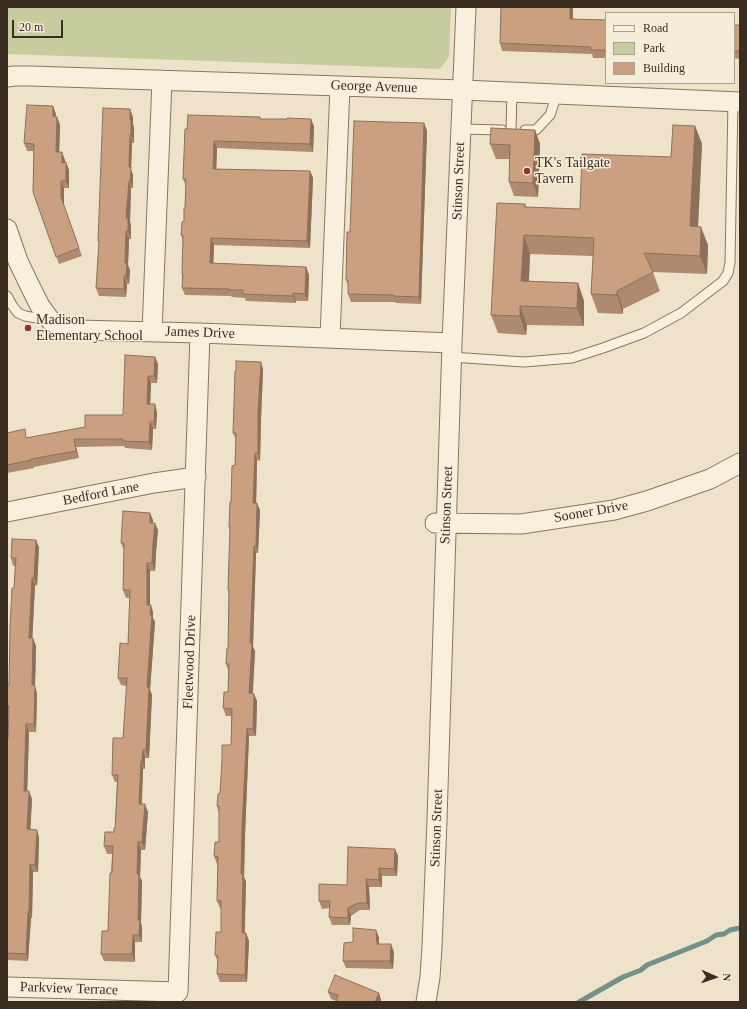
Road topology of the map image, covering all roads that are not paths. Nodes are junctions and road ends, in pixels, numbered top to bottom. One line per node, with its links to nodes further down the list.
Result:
1 (466, 7): 5 (street, Stinson Street)
2 (7, 77): 3 (street, George Avenue)
3 (162, 80): 4 (street, George Avenue); 14 (street)
4 (340, 86): 5 (street, George Avenue); 16 (street)
5 (463, 90): 6 (street, George Avenue); 9 (street, Stinson Street)
6 (512, 92): 7 (street, George Avenue); 10 (lane)
7 (557, 94): 8 (street, George Avenue); 10 (lane)
8 (737, 102): 17 (lane)
9 (461, 129): 10 (lane); 17 (street, Stinson Street)
10 (511, 131)
11 (7, 230): 13 (street)
12 (7, 296): 13 (lane)
13 (51, 321): 14 (street, James Drive)
14 (152, 332): 15 (street, James Drive)
15 (200, 333): 16 (street, James Drive); 19 (street, Fleetwood Drive)
16 (330, 338): 17 (street, James Drive)
17 (452, 350): 21 (street, Stinson Street)
18 (740, 463): 21 (street, Sooner Drive)
19 (196, 477): 20 (street, Bedford Lane); 23 (street, Fleetwood Drive)
20 (7, 512)
21 (440, 523): 24 (street, Stinson Street)
22 (7, 987): 23 (street, Parkview Terrace)
23 (178, 992)
24 (426, 1002)

